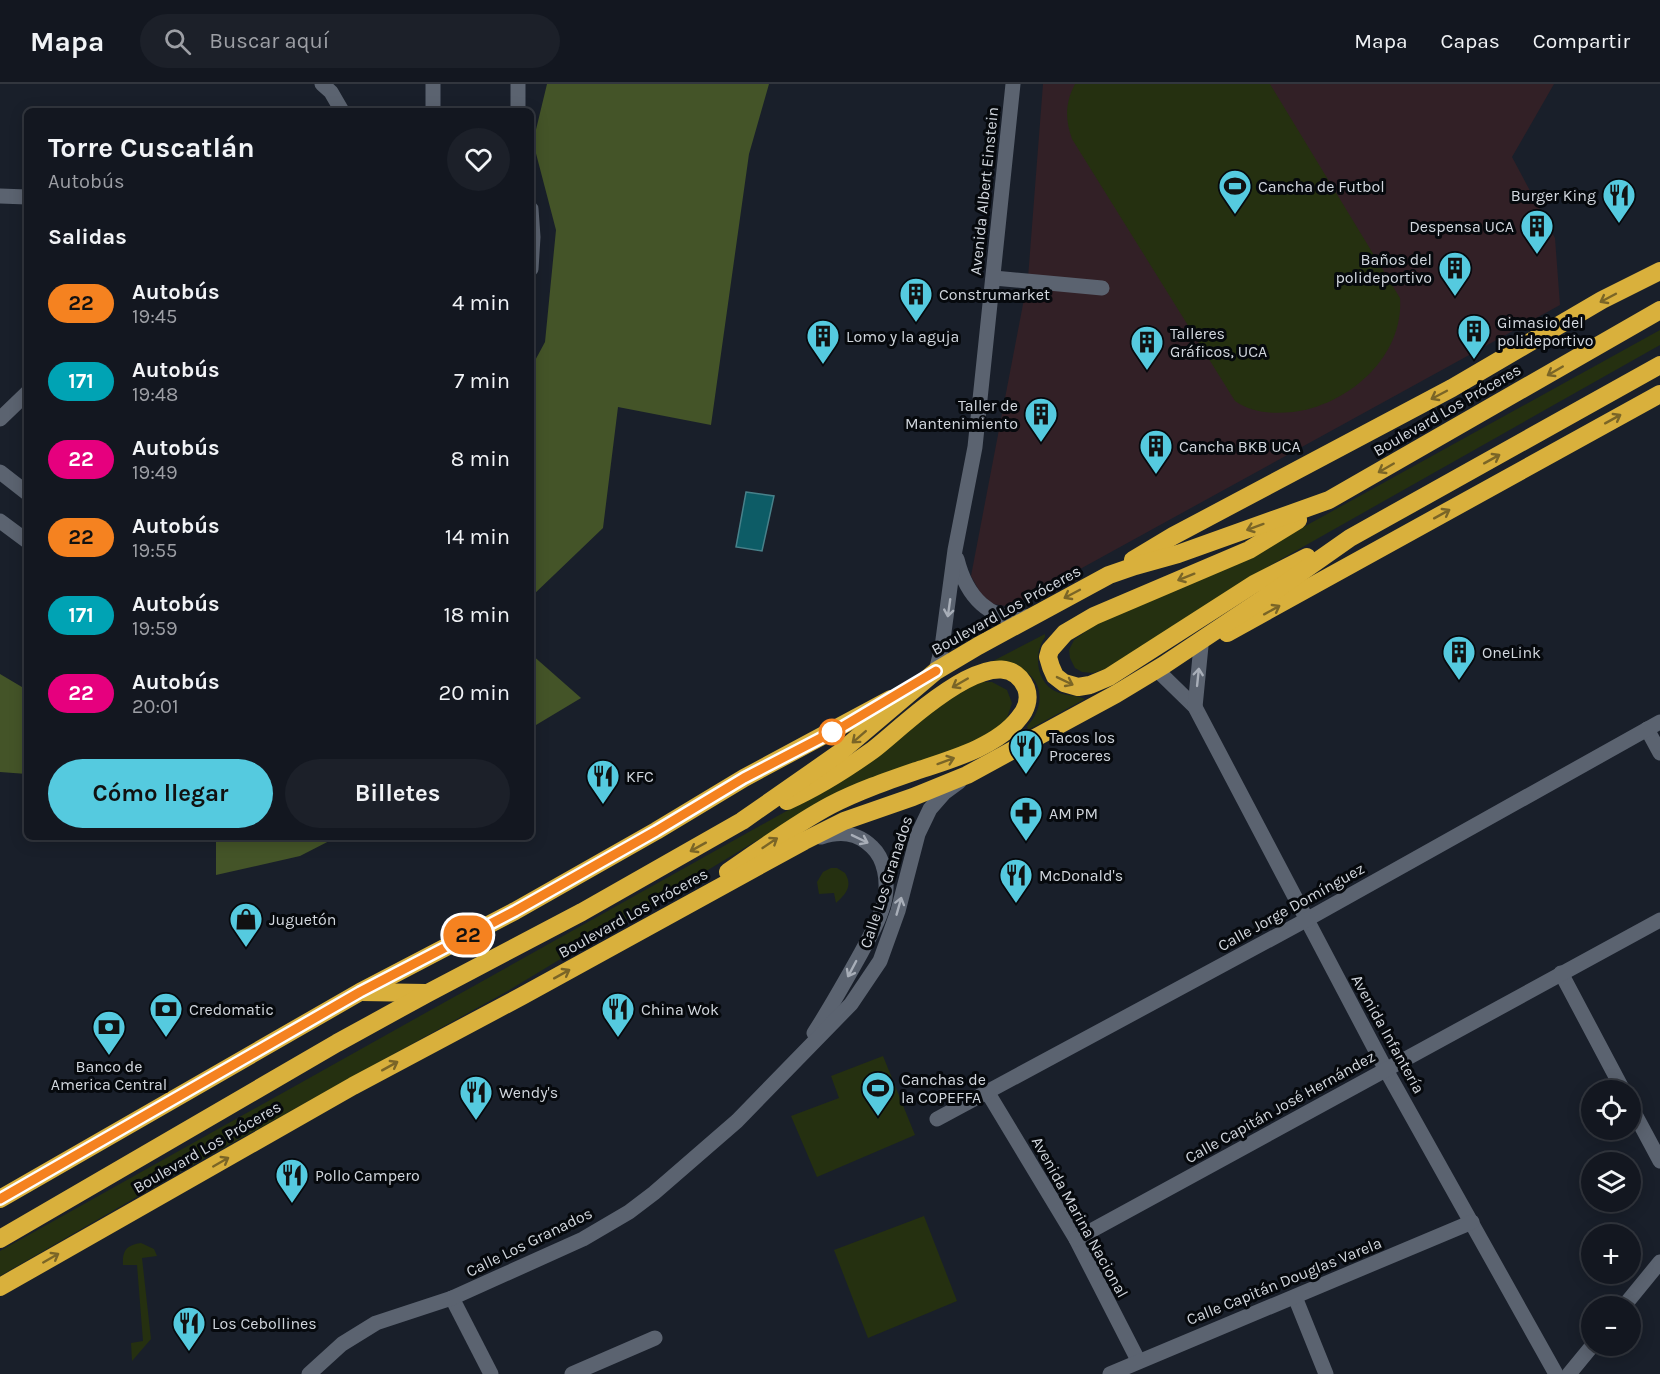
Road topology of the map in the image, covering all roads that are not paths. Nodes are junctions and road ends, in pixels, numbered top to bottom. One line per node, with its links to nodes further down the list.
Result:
1 (322, 84): 5 (street)
2 (433, 84): 6 (street)
3 (518, 84): 7 (street)
4 (1013, 84): 11 (street, Avenida Albert Einstein)
5 (340, 108)
6 (433, 108)
7 (518, 108)
8 (0, 196): 9 (street)
9 (24, 197)
10 (1660, 271): 25 (highway, one-way to 25)
11 (994, 278): 12 (street); 24 (street, Avenida Albert Einstein)
12 (1102, 288)
13 (1660, 310): 20 (highway, Boulevard Los Próceres, one-way to 20)
14 (1660, 365): 22 (highway, Boulevard Los Próceres, one-way to 14)
15 (1660, 394): 27 (highway, one-way to 15)
16 (24, 396): 17 (street)
17 (0, 419)
18 (0, 472): 19 (street)
19 (24, 491)
20 (1329, 500): 22 (highway, one-way to 22); 25 (highway, Boulevard Los Próceres, one-way to 25)
21 (0, 521): 23 (street)
22 (1350, 538): 28 (highway, Boulevard Los Próceres)
23 (24, 539)
24 (955, 550): 26 (street, Avenida Albert Einstein); 29 (street, Avenida Albert Einstein, one-way to 29)
25 (1109, 575): 26 (highway, Boulevard Los Próceres, one-way to 26)
26 (1034, 615): 29 (highway, Boulevard Los Próceres)
27 (1201, 646): 28 (highway); 30 (street, one-way to 27)
28 (1160, 667): 30 (street, Avenida Infantería); 33 (highway, Boulevard Los Próceres)
29 (936, 671): 34 (highway, Boulevard Los Próceres, one-way to 34); 40 (highway)
30 (1195, 707): 36 (street, Avenida Infantería)
31 (1653, 725): 32 (street); 36 (street, Calle Jorge Domínguez)
32 (1660, 753)
33 (968, 775): 35 (highway, Boulevard Los Próceres); 42 (street, Calle Los Granados, one-way to 33)
34 (742, 821): 38 (highway, one-way to 34); 41 (highway, Boulevard Los Próceres, one-way to 41)
35 (804, 841): 38 (highway, Boulevard Los Próceres); 42 (street, Calle Los Granados, one-way to 42)
36 (1306, 920): 43 (street, Avenida Infantería); 45 (street, Calle Jorge Domínguez)
37 (1660, 920): 39 (street, Calle Capitán José Hernández)
38 (653, 924): 54 (highway, Boulevard Los Próceres, one-way to 38)
39 (1561, 973): 43 (street, Calle Capitán José Hernández); 44 (street)
40 (360, 992): 41 (highway); 49 (highway)
41 (428, 993): 51 (highway, Boulevard Los Próceres)
42 (798, 1060): 57 (street, Calle Los Granados)
43 (1386, 1070): 50 (street, Avenida Infantería); 52 (street, Calle Capitán José Hernández)
44 (1618, 1080)
45 (988, 1093): 46 (street, Calle Jorge Domínguez); 52 (street, Avenida Marina Nacional)
46 (937, 1119)
47 (1641, 1126): 48 (street)
48 (1660, 1161)
49 (0, 1199)
50 (1472, 1222): 56 (street, Calle Capitán Douglas Varela); 66 (street, Avenida Infantería)
51 (0, 1239)
52 (1076, 1239): 60 (street, Avenida Marina Nacional)
53 (1660, 1262): 55 (street)
54 (0, 1287)
55 (1632, 1296)
56 (1295, 1297): 60 (street, Calle Capitán Douglas Varela); 65 (street)
57 (452, 1298): 61 (street, Calle Los Granados); 62 (street)
58 (655, 1338): 63 (street)
59 (1584, 1356): 67 (street)
60 (1138, 1360): 64 (street, Calle Capitán Douglas Varela)
61 (309, 1374)
62 (491, 1374)
63 (572, 1374)
64 (1110, 1374)
65 (1326, 1374)
66 (1556, 1374)
67 (1569, 1374)

